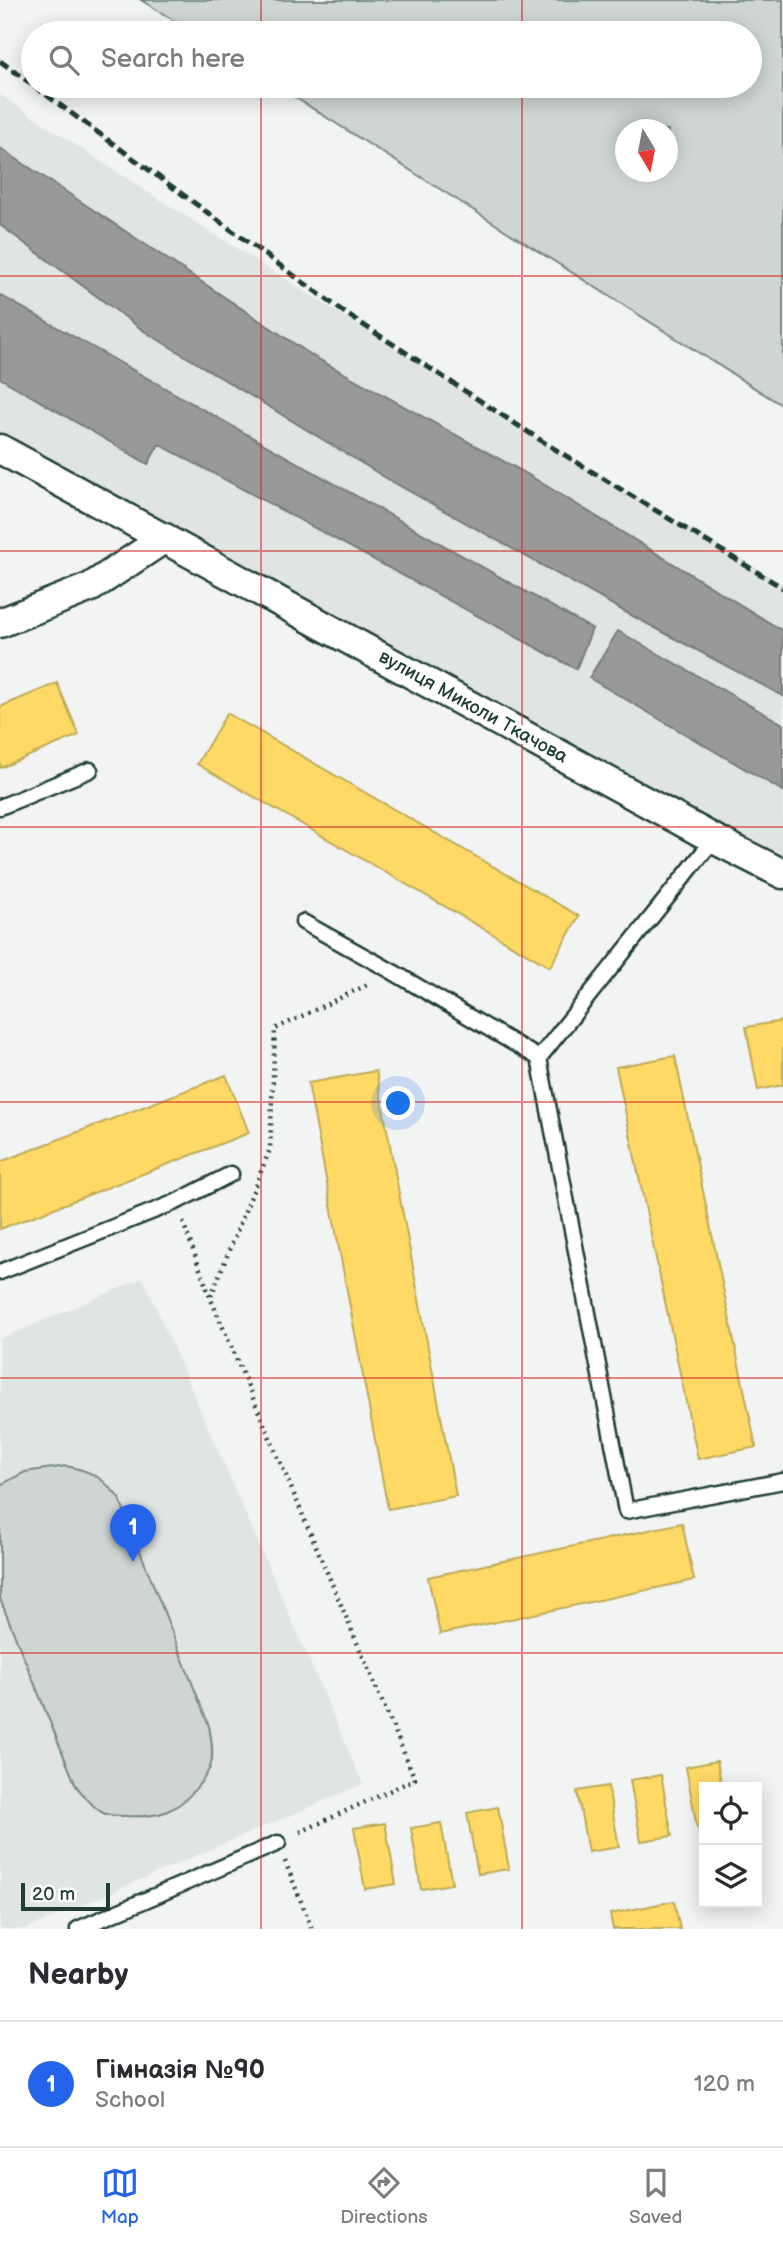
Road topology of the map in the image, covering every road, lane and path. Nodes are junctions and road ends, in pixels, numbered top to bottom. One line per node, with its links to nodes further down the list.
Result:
1 (0, 449): 2 (street, вулиця Миколи Ткачова)
2 (165, 538): 3 (street); 6 (street, вулиця Миколи Ткачова)
3 (0, 623)
4 (90, 770): 5 (lane)
5 (0, 807)
6 (714, 839): 7 (street, вулиця Миколи Ткачова); 10 (lane)
7 (783, 874)
8 (303, 922): 9 (lane)
9 (393, 972): 10 (lane); 14 (path)
10 (539, 1058): 15 (lane)
11 (231, 1174): 12 (lane)
12 (176, 1202): 13 (lane); 14 (path)
13 (0, 1272)
14 (210, 1297): 16 (path)
15 (783, 1481)
16 (278, 1843): 17 (lane); 18 (path)
17 (78, 1929)
18 (312, 1929)

